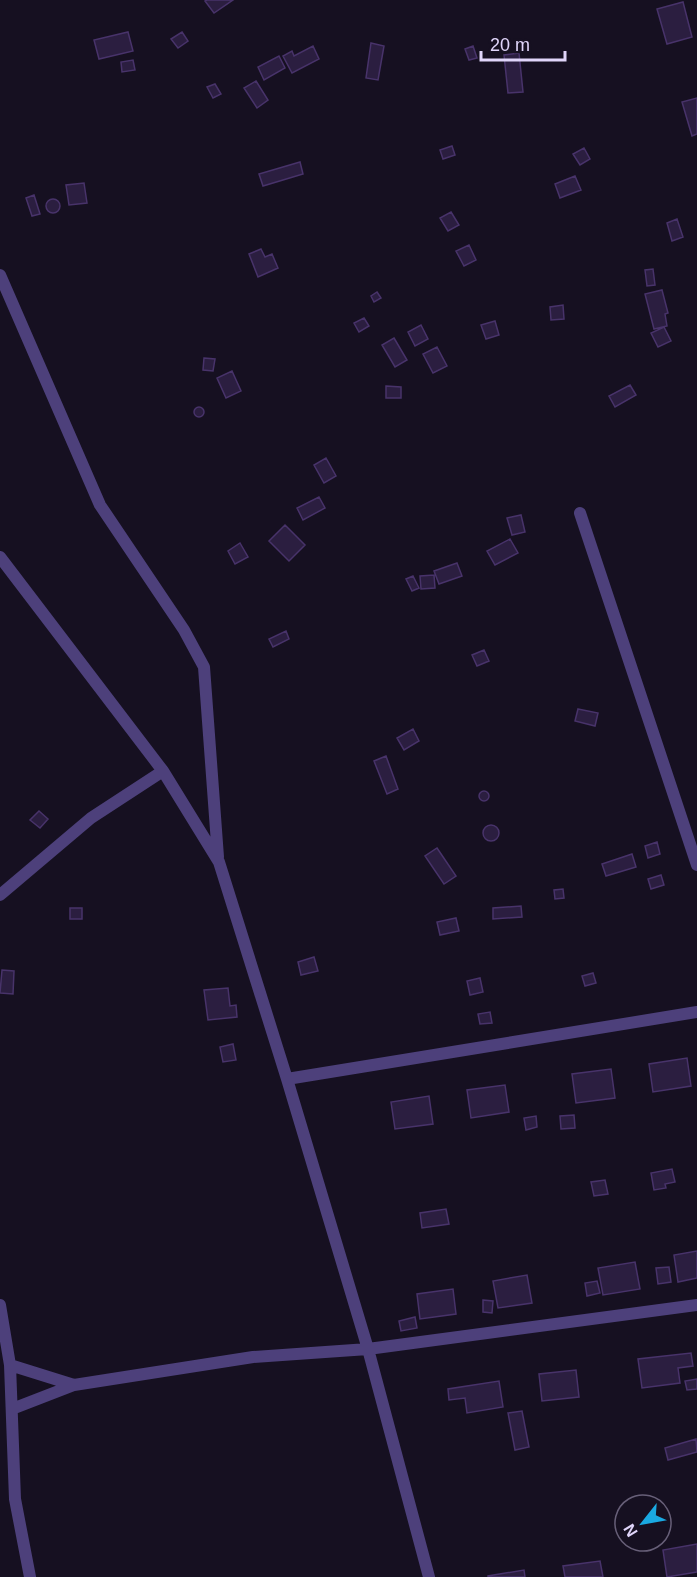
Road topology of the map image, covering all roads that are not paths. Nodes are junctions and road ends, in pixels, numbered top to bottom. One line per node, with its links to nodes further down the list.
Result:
1 (0, 275): 5 (lane)
2 (580, 513): 6 (lane)
3 (0, 557): 4 (lane)
4 (164, 771): 5 (lane); 7 (lane)
5 (219, 862): 9 (lane)
6 (697, 865)
7 (0, 896)
8 (697, 1012): 9 (lane)
9 (287, 1079): 12 (lane)
10 (0, 1305): 13 (lane)
11 (697, 1305): 12 (lane)
12 (368, 1349): 14 (lane); 17 (lane)
13 (10, 1365): 14 (lane); 15 (lane)
14 (74, 1385): 15 (lane)
15 (12, 1409): 16 (lane)
16 (30, 1577)
17 (429, 1577)

